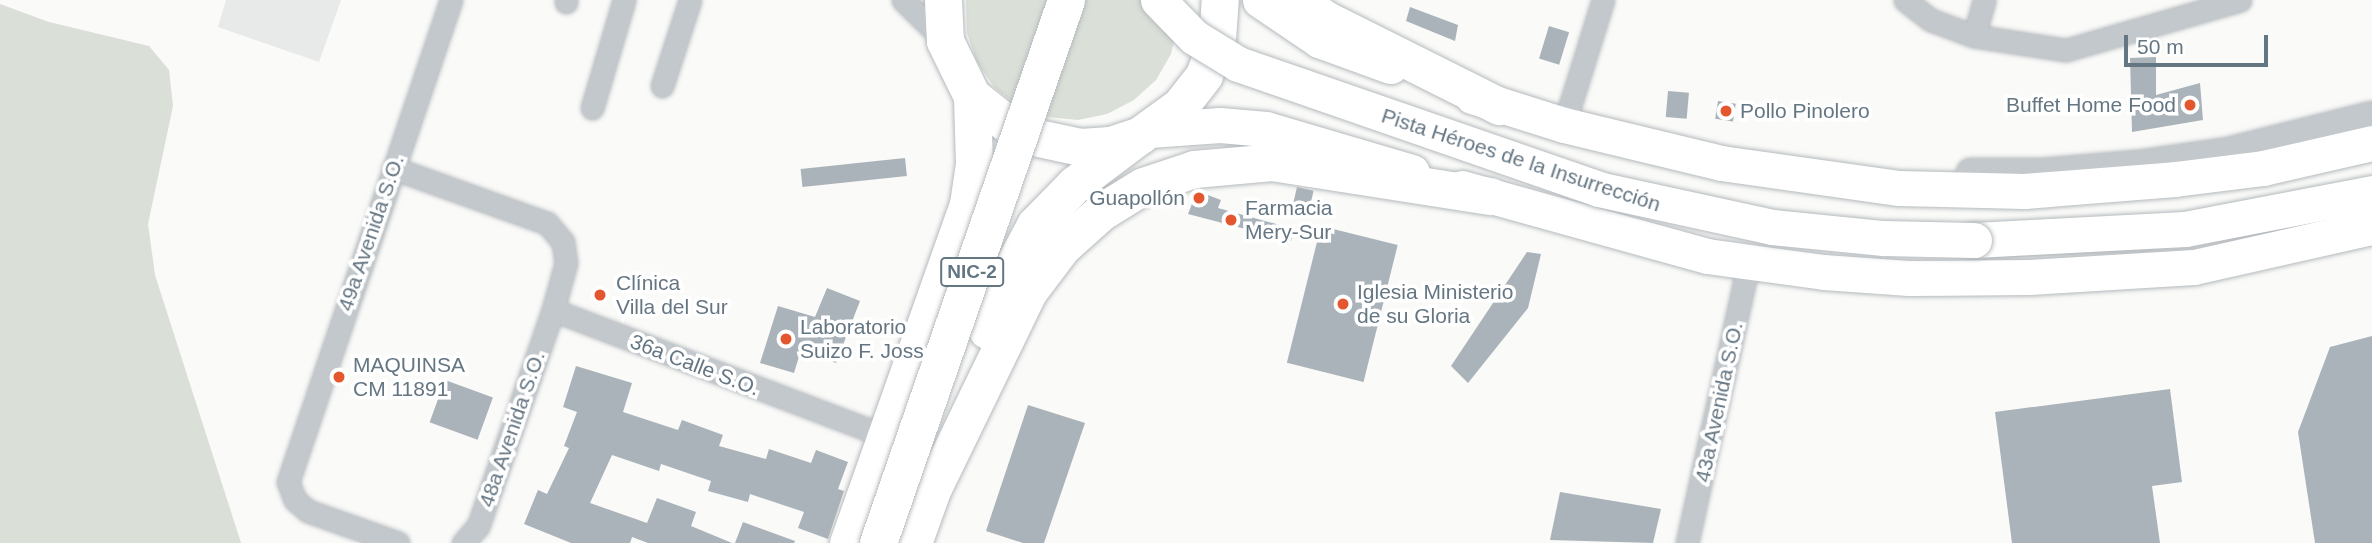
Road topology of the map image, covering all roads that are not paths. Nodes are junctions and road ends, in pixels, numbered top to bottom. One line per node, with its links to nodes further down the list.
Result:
1 (451, 0): 26 (street, 49a Avenida S.O.)
2 (624, 0): 20 (street)
3 (690, 0): 17 (street)
4 (903, 0): 16 (street)
5 (943, 0): 16 (highway, NIC-2)
6 (1066, 0): 37 (highway, NIC-2, bridge)
7 (1158, 0): 27 (main road, Pista Héroes de la Insurrección, bridge)
8 (1220, 0): 23 (highway, NIC-2)
9 (1260, 0): 19 (main road)
10 (1297, 0): 19 (highway)
11 (1603, 0): 22 (street)
12 (1905, 0): 15 (street)
13 (1984, 0): 15 (street)
14 (2240, 0): 15 (street)
15 (1974, 36)
16 (945, 41): 18 (highway, NIC-2)
17 (662, 86)
18 (972, 96): 23 (highway, NIC-2); 32 (highway, NIC-2)
19 (1499, 106): 22 (main road)
20 (592, 108)
21 (2372, 116): 25 (street)
22 (1564, 125): 25 (main road)
23 (1144, 132): 28 (main road, Pista Héroes de la Insurrección); 33 (highway, NIC-2)
24 (2372, 144): 25 (main road)
25 (1721, 163)
26 (393, 168): 31 (street); 34 (street, 49a Avenida S.O.)
27 (2372, 193)
28 (1490, 196): 30 (main road, Pista Héroes de la Insurrección); 33 (highway)
29 (2372, 227): 30 (main road, Pista Héroes de la Insurrección)
30 (1749, 262): 39 (street, 43a Avenida S.O.)
31 (553, 310): 32 (street, 36a Calle S.O.); 35 (street, 48a Avenida S.O.)
32 (884, 436): 36 (highway, NIC-2)
33 (932, 490): 38 (highway, NIC-2)
34 (398, 543)
35 (463, 543)
36 (848, 543)
37 (878, 543)
38 (913, 543)
39 (1687, 543)

